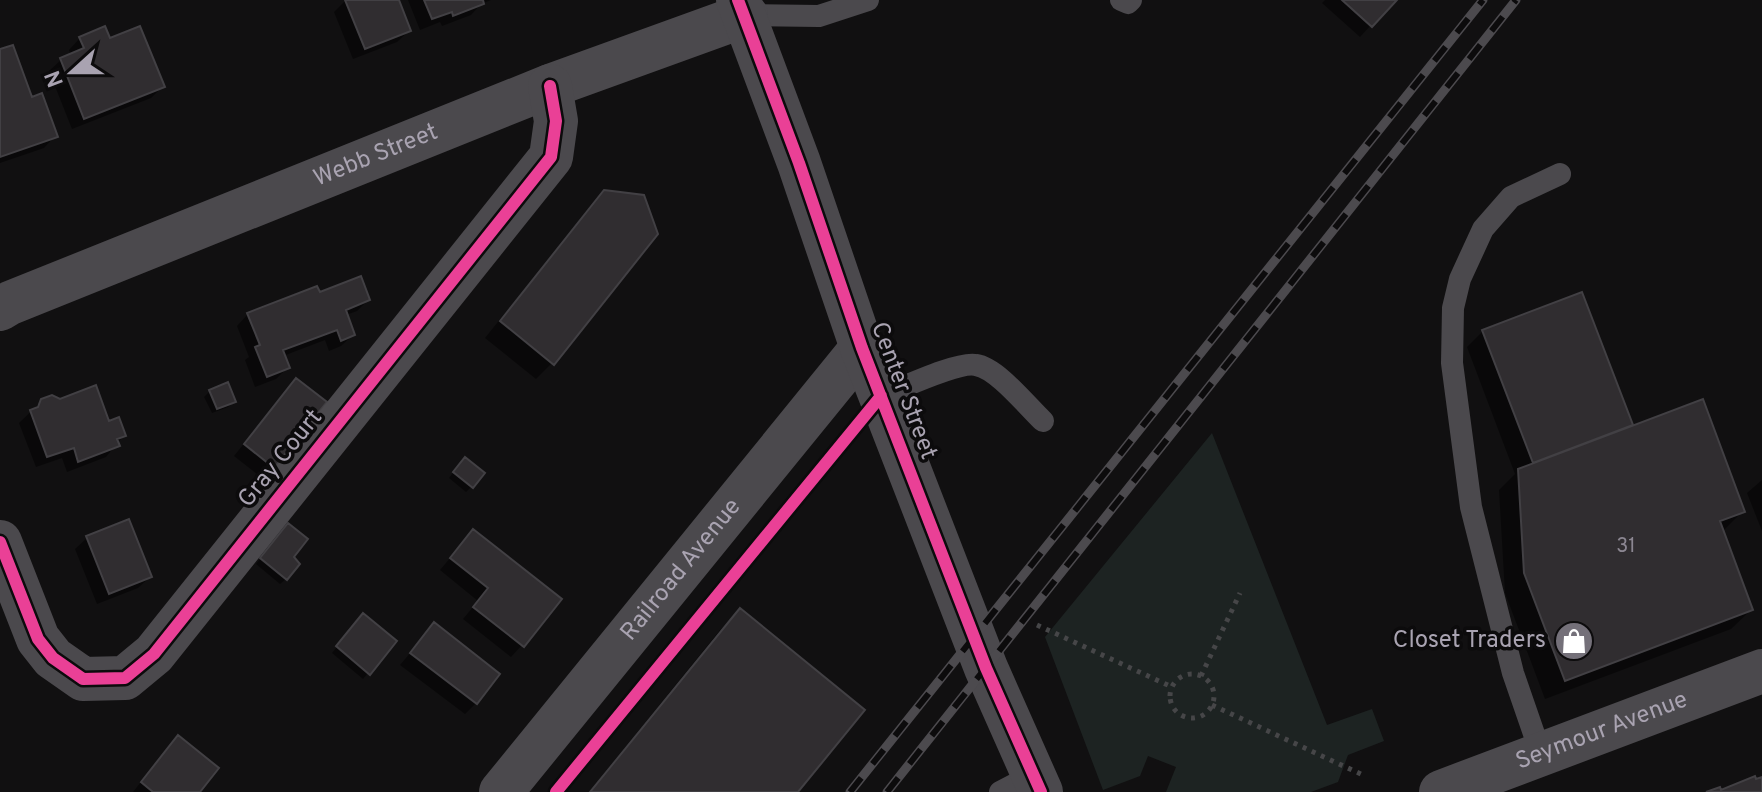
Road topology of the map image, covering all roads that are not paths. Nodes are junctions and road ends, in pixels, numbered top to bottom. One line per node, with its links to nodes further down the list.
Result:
1 (868, 0): 4 (lane)
2 (1121, 0): 3 (lane)
3 (1131, 0)
4 (742, 8): 5 (street, Webb Street); 8 (street, Center Street)
5 (550, 86): 7 (street, Webb Street); 11 (street, Gray Court)
6 (1560, 174): 13 (lane)
7 (5, 306)
8 (862, 348): 9 (street, Center Street); 15 (street, Railroad Avenue)
9 (881, 396): 10 (lane); 14 (street, Center Street)
10 (1043, 421)
11 (0, 542)
12 (1762, 671): 13 (street, Seymour Avenue)
13 (1541, 754): 16 (street, Seymour Avenue)
14 (1024, 786)
15 (501, 792)
16 (1441, 792)

